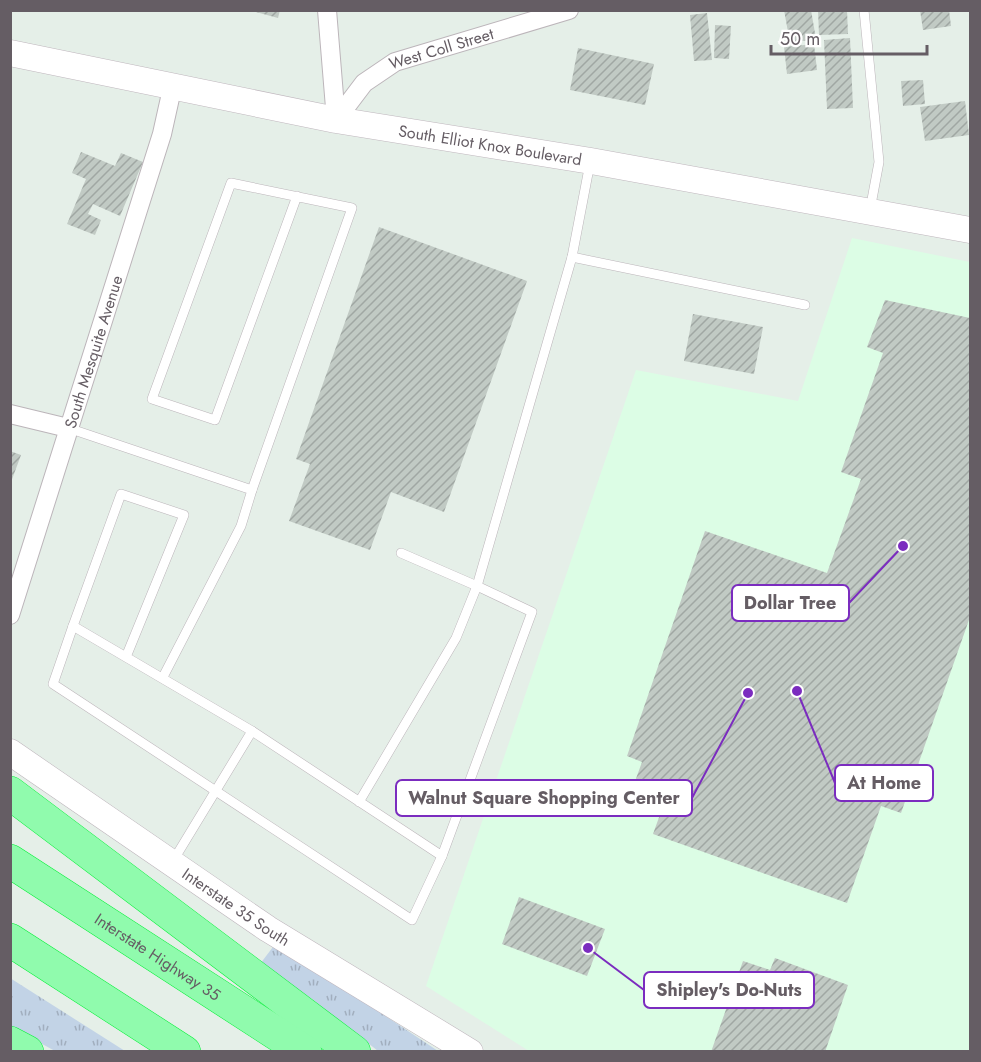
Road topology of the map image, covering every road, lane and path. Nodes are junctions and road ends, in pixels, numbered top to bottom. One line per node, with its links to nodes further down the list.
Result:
1 (327, 10): 6 (street)
2 (569, 10): 6 (street, West Coll Street)
3 (864, 10): 9 (lane)
4 (10, 53): 5 (main road, South Elliot Knox Boulevard)
5 (172, 89): 6 (main road, South Elliot Knox Boulevard); 14 (street, South Mesquite Avenue)
6 (336, 120): 7 (main road, South Elliot Knox Boulevard)
7 (591, 161): 9 (main road, South Elliot Knox Boulevard); 11 (lane)
8 (297, 196): 8 (lane); 15 (lane)
9 (869, 212): 10 (main road, South Elliot Knox Boulevard)
10 (970, 230)
11 (572, 257): 12 (lane); 17 (lane)
12 (806, 305)
13 (10, 414): 14 (street)
14 (68, 428): 15 (lane); 18 (street, South Mesquite Avenue)
15 (252, 490): 21 (lane)
16 (401, 553): 17 (lane)
17 (477, 586): 26 (lane); 27 (lane)
18 (10, 615)
19 (73, 626): 20 (lane); 20 (lane); 24 (lane)
20 (126, 657): 21 (lane)
21 (163, 677): 22 (lane)
22 (252, 731): 24 (lane); 26 (lane)
23 (10, 752): 29 (main road, Interstate 35 South)
24 (215, 790): 27 (lane); 29 (lane)
25 (10, 792): 35 (highway)
26 (359, 802): 27 (lane)
27 (442, 856)
28 (10, 861): 34 (highway, Interstate Highway 35)
29 (172, 863): 36 (main road, Interstate 35 South)
30 (10, 940): 33 (highway)
31 (10, 1043): 32 (highway)
32 (27, 1052)
33 (184, 1052)
34 (305, 1052)
35 (354, 1052)
36 (470, 1052)

